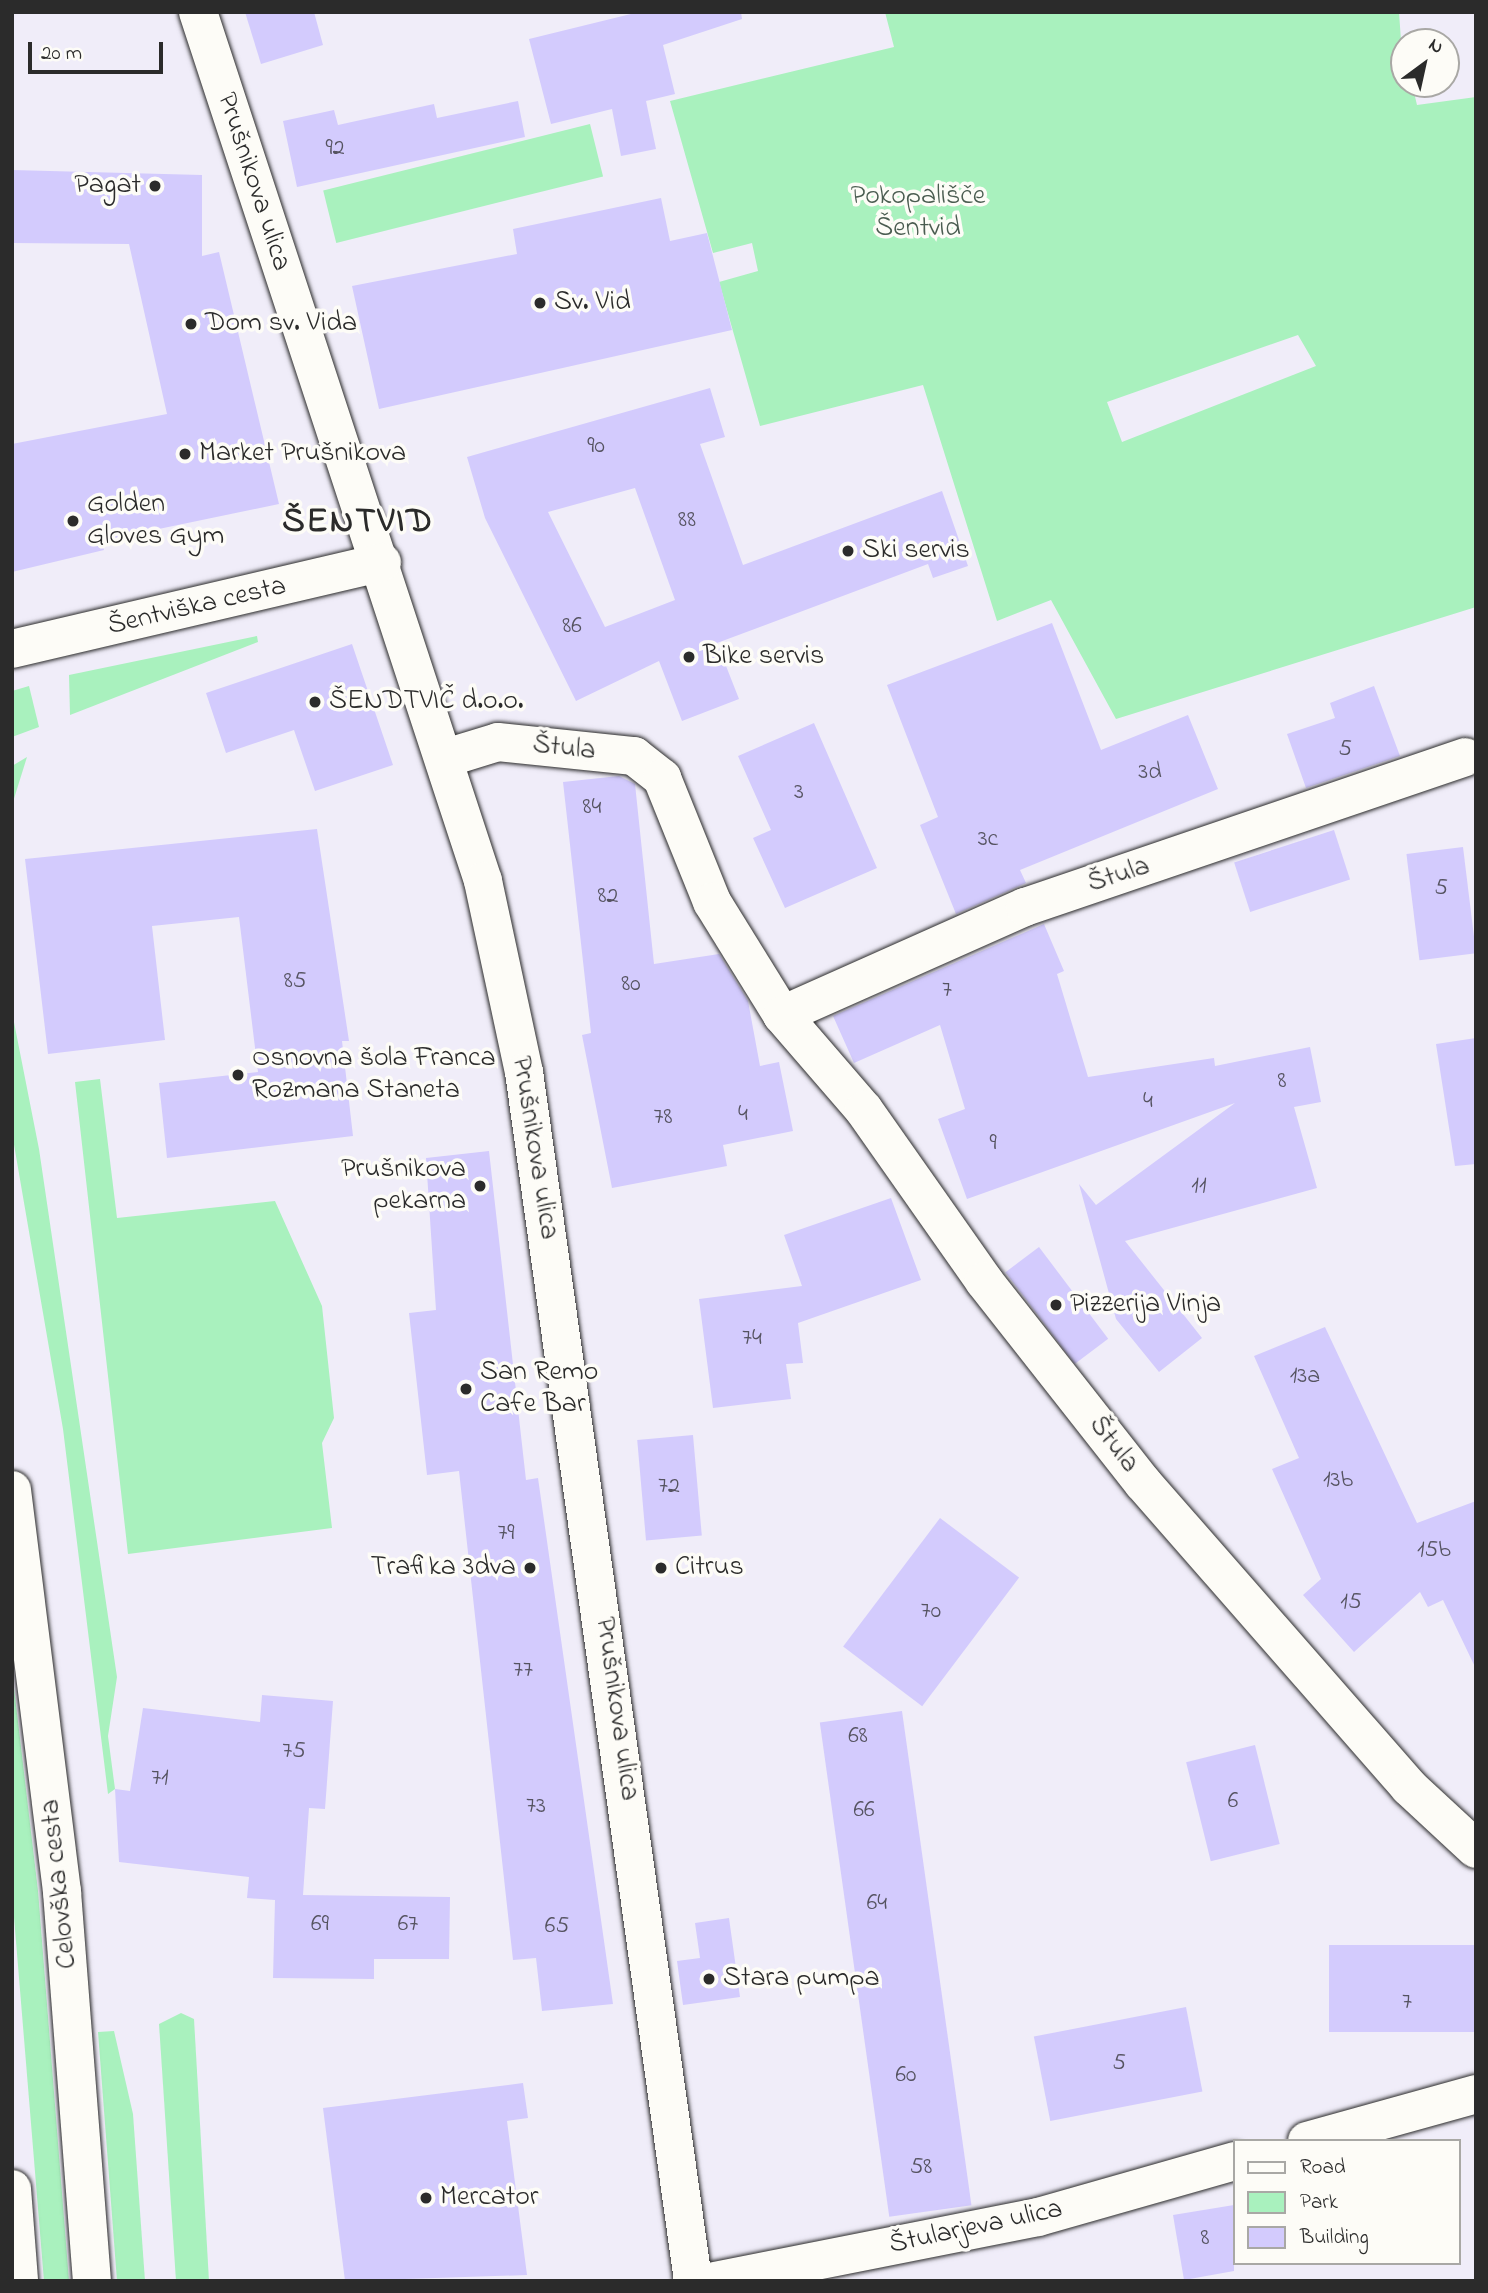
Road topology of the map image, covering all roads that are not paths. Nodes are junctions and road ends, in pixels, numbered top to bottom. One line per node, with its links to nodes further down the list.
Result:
1 (198, 12): 2 (street, Prušnikova ulica)
2 (382, 562): 3 (street, Šentviška cesta); 5 (street, Prušnikova ulica)
3 (12, 649)
4 (1465, 757): 6 (street, Štula)
5 (446, 758): 6 (street, Štula); 15 (street, Prušnikova ulica)
6 (782, 1015): 8 (street, Štula)
7 (12, 1490): 14 (street, Celovška cesta)
8 (1476, 1849)
9 (1476, 2094): 10 (street)
10 (1314, 2139)
11 (1232, 2162): 16 (street, Štularjeva ulica)
12 (12, 2189): 13 (street)
13 (19, 2281)
14 (92, 2281)
15 (693, 2281)
16 (715, 2281)

